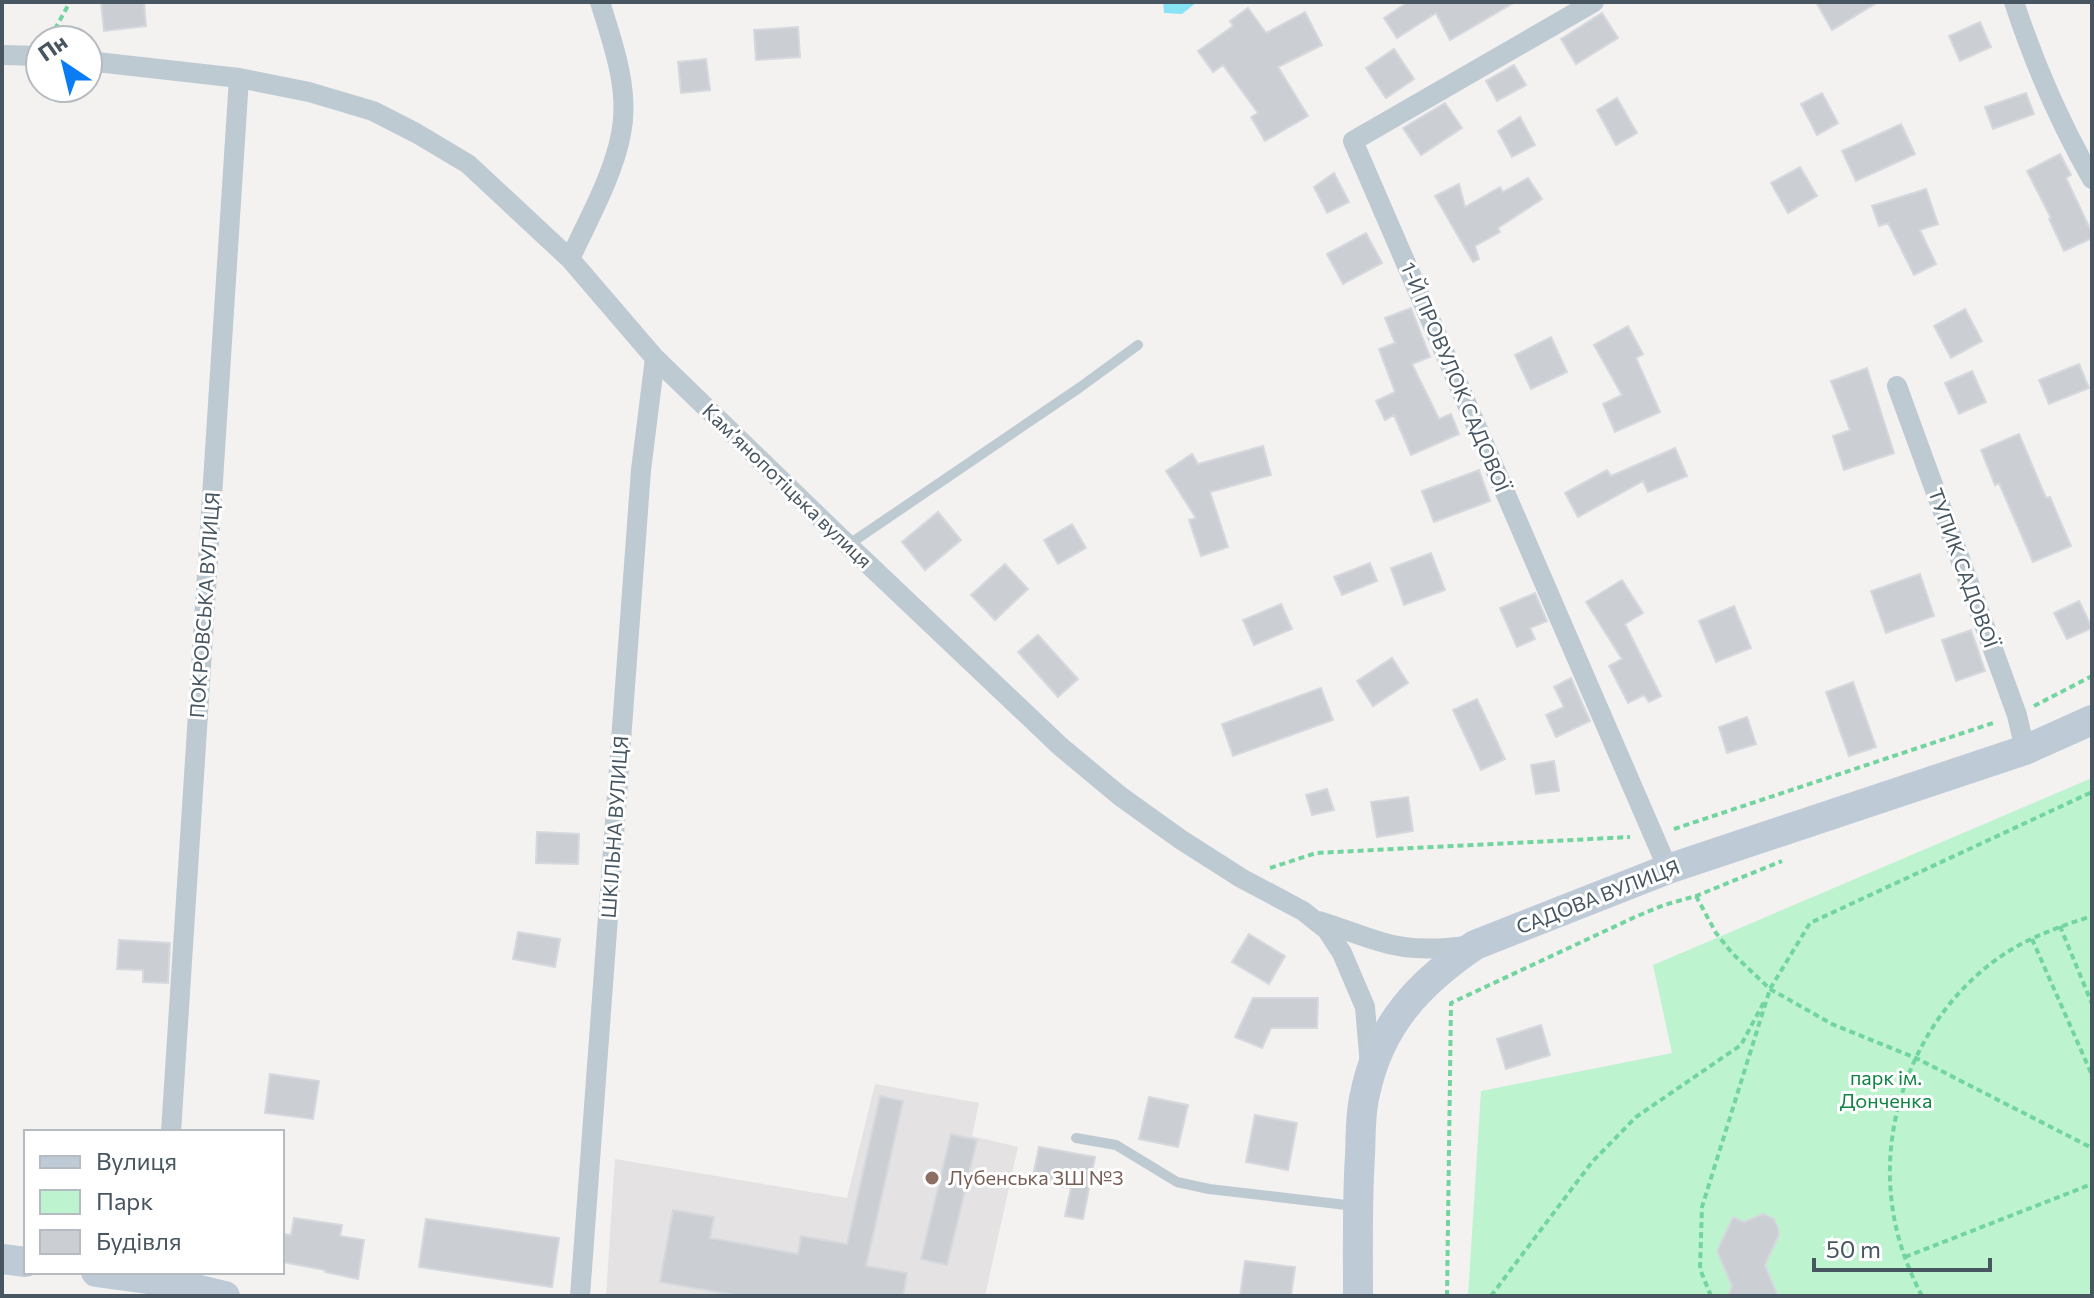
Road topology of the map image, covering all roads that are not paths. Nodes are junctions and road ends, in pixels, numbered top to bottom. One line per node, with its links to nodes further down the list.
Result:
1 (600, 2): 10 (street)
2 (1594, 2): 17 (street, 1-Й ПРОВУЛОК САДОВОЇ)
3 (2014, 2): 8 (street)
4 (2, 55): 5 (street)
5 (24, 56)
6 (104, 63): 7 (street, Камʼянопотіцька вулиця)
7 (239, 78): 10 (street, Камʼянопотіцька вулиця); 21 (street, ПОКРОВСЬКА ВУЛИЦЯ)
8 (2086, 154): 9 (street)
9 (2092, 179)
10 (570, 259): 12 (street, Камʼянопотіцька вулиця)
11 (1138, 345): 14 (lane)
12 (655, 358): 14 (street, Камʼянопотіцька вулиця); 29 (street, ШКІЛЬНА ВУЛИЦЯ)
13 (1897, 386): 16 (street, ТУПИК САДОВОЇ)
14 (848, 545): 18 (street, Камʼянопотіцька вулиця)
15 (2092, 720): 16 (main road, САДОВА ВУЛИЦЯ)
16 (2025, 750): 17 (main road, САДОВА ВУЛИЦЯ)
17 (1668, 869): 19 (main road, САДОВА ВУЛИЦЯ)
18 (1313, 919): 19 (street); 20 (street, Камʼянопотіцька вулиця)
19 (1475, 945): 20 (main road, САДОВА ВУЛИЦЯ)
20 (1371, 1070): 23 (main road, САДОВА ВУЛИЦЯ)
21 (171, 1130)
22 (1076, 1138): 23 (lane)
23 (1357, 1206): 30 (main road, САДОВА ВУЛИЦЯ)
24 (2, 1259): 25 (main road)
25 (24, 1262)
26 (122, 1274): 27 (main road)
27 (162, 1277): 28 (main road)
28 (225, 1296)
29 (580, 1296)
30 (1358, 1296)

